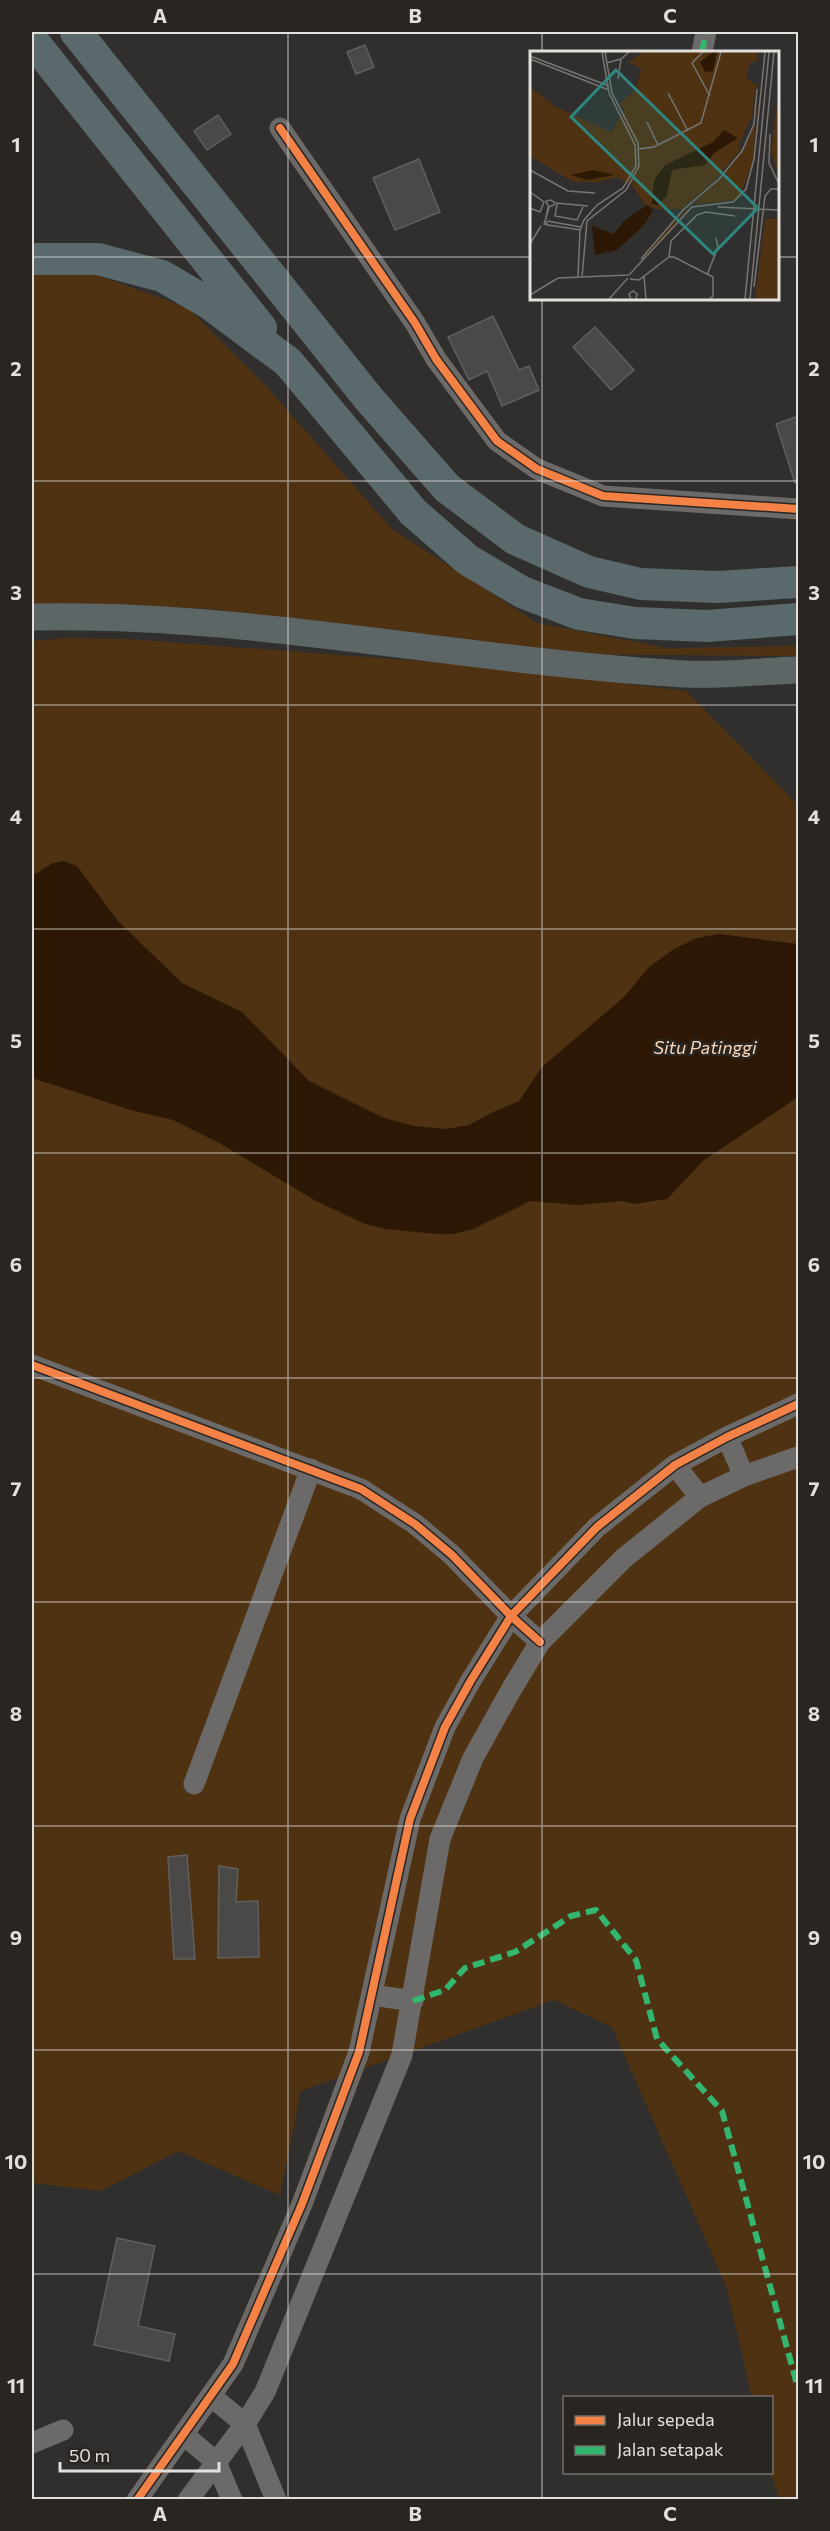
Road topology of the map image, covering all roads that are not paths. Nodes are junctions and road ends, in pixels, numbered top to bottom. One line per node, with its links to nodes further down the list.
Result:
1 (39, 32): 4 (highway)
2 (76, 32): 10 (highway)
3 (706, 32): 5 (street)
4 (32, 39): 8 (highway)
5 (702, 51)
6 (280, 128): 9 (street)
7 (32, 259): 8 (highway)
8 (288, 362): 12 (highway)
9 (798, 509)
10 (798, 582)
11 (32, 617): 13 (main road)
12 (798, 619)
13 (798, 670)
14 (32, 1365): 19 (street)
15 (798, 1404): 16 (street)
16 (727, 1437): 18 (street); 20 (street)
17 (798, 1456): 20 (street)
18 (675, 1465): 21 (street); 22 (street)
19 (311, 1469): 22 (street); 24 (street)
20 (744, 1476): 21 (street)
21 (700, 1497): 23 (street)
22 (511, 1616): 23 (street); 25 (street)
23 (540, 1642): 26 (street)
24 (194, 1784)
25 (372, 1995): 26 (street); 27 (street)
26 (413, 2001): 28 (street)
27 (212, 2397): 28 (street); 30 (street)
28 (245, 2424): 32 (street); 36 (street)
29 (63, 2430): 31 (street)
30 (184, 2435): 32 (street); 33 (street)
31 (32, 2443)
32 (216, 2462): 34 (street); 35 (street)
33 (137, 2499)
34 (188, 2499)
35 (232, 2499)
36 (276, 2499)

